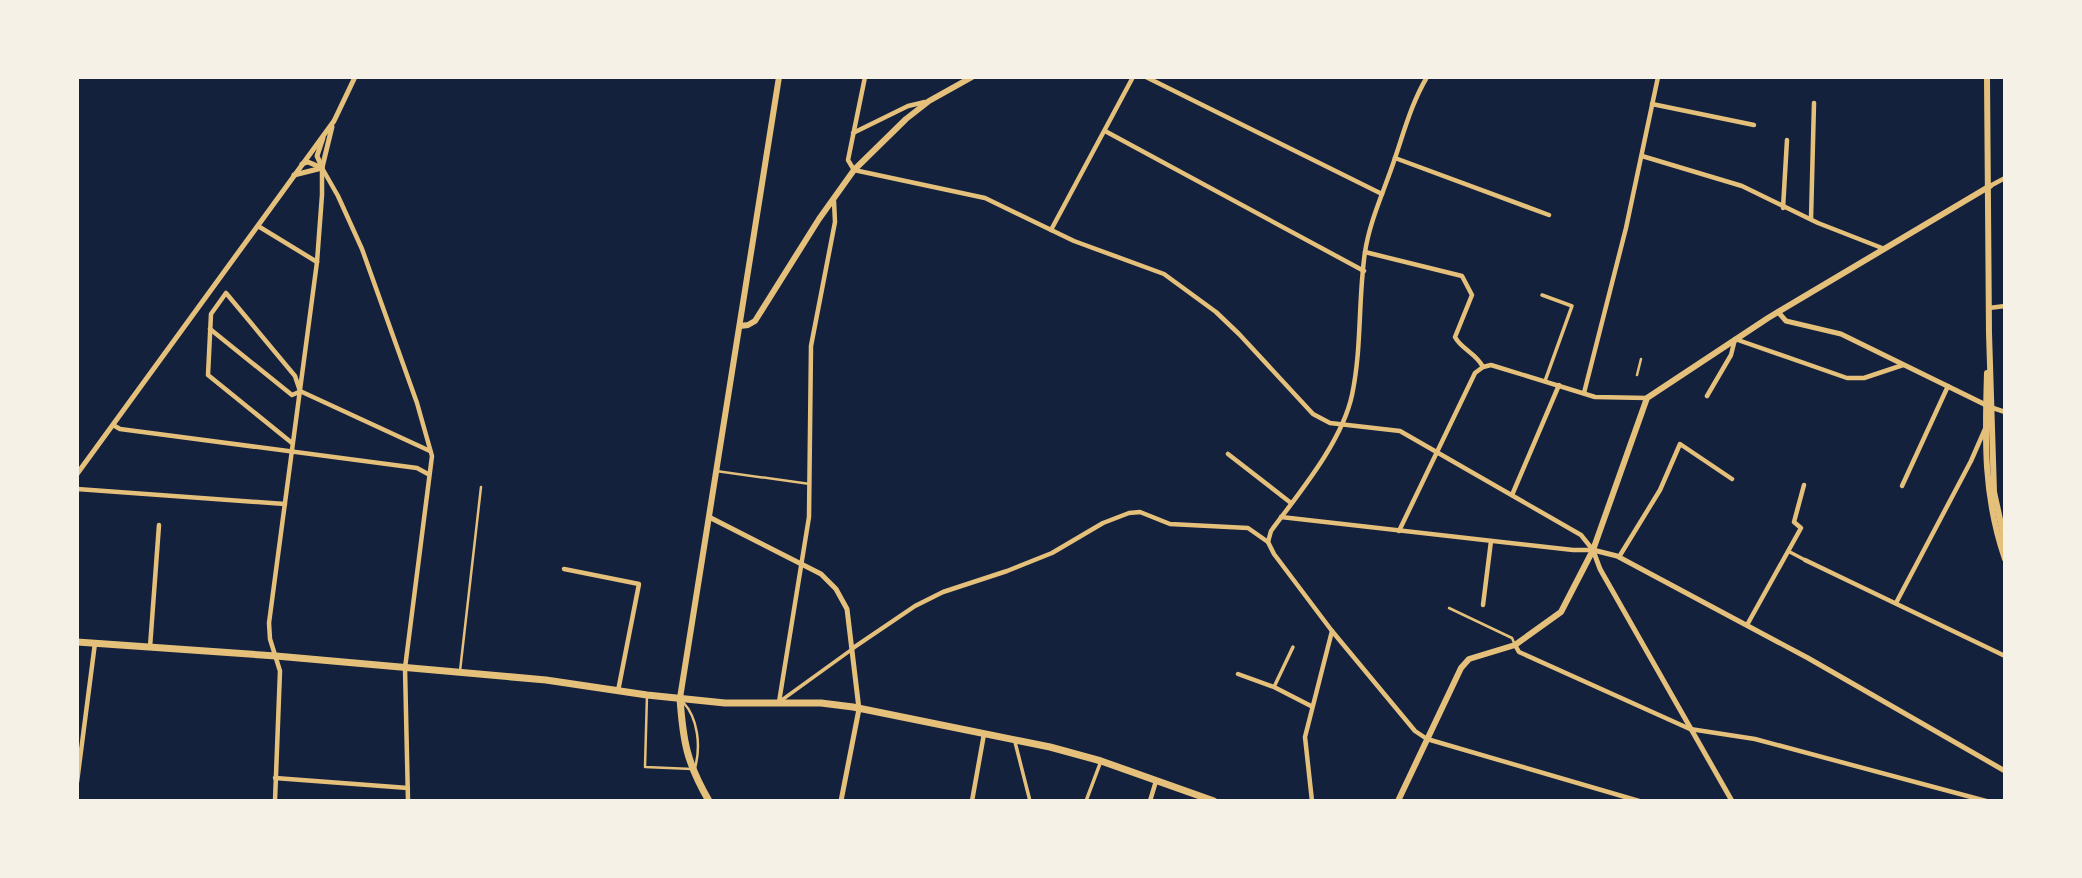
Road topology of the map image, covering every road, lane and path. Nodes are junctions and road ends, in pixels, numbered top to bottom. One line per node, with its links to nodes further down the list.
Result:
1 (355, 77): 13 (street)
2 (779, 77): 44 (main road)
3 (865, 77): 16 (street)
4 (972, 77): 10 (main road)
5 (1133, 77): 15 (street)
6 (1146, 77): 28 (street)
7 (1427, 77): 20 (street)
8 (1658, 77): 12 (street)
9 (1987, 77): 26 (main road)
10 (929, 101): 16 (street); 23 (main road)
11 (1814, 103): 33 (street)
12 (1652, 104): 14 (street); 19 (street)
13 (334, 121): 17 (street); 22 (street)
14 (1754, 125)
15 (1105, 131): 35 (street); 39 (street)
16 (853, 133): 23 (street)
17 (323, 136): 21 (street); 22 (street)
18 (1787, 140): 31 (street)
19 (1642, 156): 31 (street); 56 (street)
20 (1395, 158): 28 (street); 32 (street)
21 (300, 165): 22 (street); 24 (street)
22 (322, 168): 24 (street); 27 (street); 29 (street)
23 (853, 170): 30 (main road); 35 (street)
24 (294, 175): 34 (street)
25 (2005, 177): 26 (street)
26 (1990, 186): 36 (main road); 42 (main road)
27 (336, 194): 29 (street); 68 (street)
28 (1382, 194): 37 (street)
29 (322, 195): 38 (street)
30 (834, 198): 44 (main road); 76 (street)
31 (1783, 208): 33 (street)
32 (1549, 215)
33 (1811, 219): 36 (street)
34 (258, 226): 38 (street); 63 (street)
35 (1051, 230): 62 (street)
36 (1882, 248): 43 (main road)
37 (1365, 252): 39 (street); 49 (street)
38 (317, 262): 55 (street)
39 (1364, 271): 62 (street)
40 (1542, 295): 51 (street)
41 (2005, 306): 42 (street)
42 (1989, 308): 60 (main road)
43 (1778, 313): 46 (main road); 48 (street)
44 (740, 326): 72 (main road)
45 (210, 329): 55 (street); 55 (street); 65 (street)
46 (1735, 339): 48 (street); 58 (street); 59 (main road)
47 (1641, 359): 50 (lane)
48 (1903, 364): 53 (street)
49 (1483, 367): 51 (street); 66 (street)
50 (1637, 374)
51 (1545, 381): 52 (street)
52 (1559, 385): 56 (street); 81 (street)
53 (1948, 386): 60 (street); 78 (street)
54 (1633, 389): 57 (lane)
55 (300, 391): 65 (street); 68 (street)
56 (1584, 394): 57 (street)
57 (1633, 396): 59 (street)
58 (1707, 396)
59 (1647, 398): 91 (main road)
60 (1989, 406): 61 (street); 64 (main road); 90 (main road)
61 (2004, 411)
62 (1342, 424): 66 (street); 82 (street)
63 (113, 425): 67 (street); 73 (street)
64 (1986, 427): 70 (street); 71 (main road)
65 (292, 443): 67 (street)
66 (1437, 451): 81 (street); 87 (street)
67 (291, 453): 74 (street); 83 (street)
68 (432, 454): 74 (street)
69 (1228, 454): 82 (street)
70 (1973, 456): 71 (street); 98 (street)
71 (1986, 458): 94 (main road)
72 (716, 471): 76 (lane); 84 (main road)
73 (77, 474)
74 (428, 474): 111 (street)
75 (1732, 479): 93 (street)
76 (810, 484): 96 (street)
77 (1804, 485): 92 (street)
78 (1902, 486)
79 (481, 487): 112 (lane)
80 (77, 489): 83 (street)
81 (1512, 495): 91 (street)
82 (1291, 503): 85 (street)
83 (285, 505): 109 (street)
84 (709, 517): 96 (street); 117 (main road)
85 (1281, 517): 87 (street); 89 (street)
86 (159, 525): 106 (street)
87 (1399, 531): 88 (street)
88 (1491, 541): 91 (street); 99 (street)
89 (1268, 542): 102 (street); 108 (street)
90 (2005, 542)
91 (1593, 550): 93 (street); 105 (main road); 121 (street)
92 (1788, 551): 95 (street); 101 (street)
93 (1619, 557): 101 (street)
94 (2005, 559)
95 (1805, 560): 98 (street)
96 (802, 562): 108 (street); 118 (street)
97 (564, 569): 115 (street)
98 (1896, 603): 110 (street)
99 (1483, 605)
100 (1449, 608): 105 (lane)
101 (1747, 625): 126 (street)
102 (1332, 631): 119 (street); 124 (street)
103 (77, 642): 104 (main road)
104 (95, 643): 106 (main road); 130 (street)
105 (1516, 645): 121 (street); 124 (main road)
106 (150, 647): 109 (main road)
107 (1293, 647): 114 (street)
108 (853, 648): 118 (street); 120 (street)
109 (276, 656): 111 (main road); 128 (street)
110 (2005, 656)
111 (405, 668): 112 (main road); 131 (street)
112 (459, 674): 115 (main road)
113 (1238, 674): 114 (street)
114 (1274, 687): 119 (street)
115 (618, 691): 116 (main road)
116 (647, 695): 117 (main road); 127 (lane)
117 (680, 698): 118 (main road); 127 (main road); 127 (lane)
118 (779, 702): 120 (main road)
119 (1311, 706): 142 (street)
120 (859, 709): 122 (main road); 136 (street)
121 (1690, 729): 132 (street); 145 (street)
122 (984, 734): 123 (main road); 137 (street)
123 (1015, 740): 125 (main road); 138 (street)
124 (1427, 740): 143 (main road); 144 (street)
125 (1101, 761): 129 (main road); 139 (street)
126 (2005, 771)
127 (693, 772): 135 (main road)
128 (275, 778): 131 (street); 133 (street)
129 (1156, 781): 140 (street); 141 (main road)
130 (77, 782)
131 (408, 790): 134 (street)
132 (1731, 800)
133 (275, 801)
134 (406, 801)
135 (709, 801)
136 (841, 801)
137 (972, 801)
138 (1030, 801)
139 (1086, 801)
140 (1150, 801)
141 (1213, 801)
142 (1312, 801)
143 (1398, 801)
144 (1639, 801)
145 (1986, 801)

